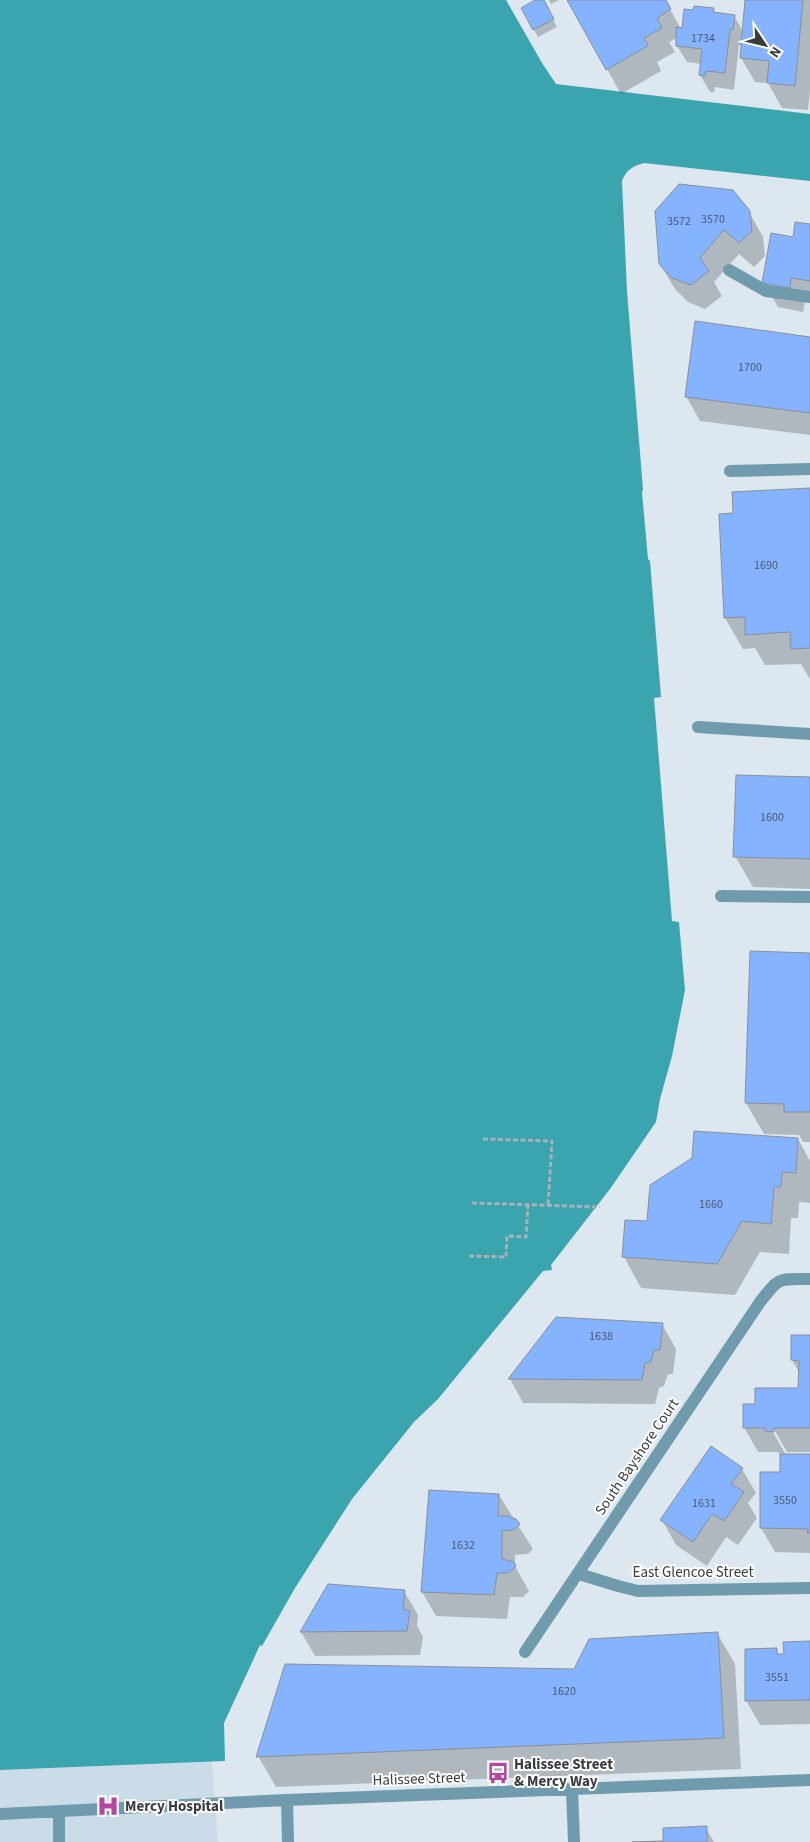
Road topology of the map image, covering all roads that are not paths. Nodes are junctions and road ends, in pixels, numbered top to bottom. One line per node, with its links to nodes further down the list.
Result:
1 (729, 270): 2 (street)
2 (810, 297)
3 (810, 468): 4 (street)
4 (730, 471)
5 (698, 727): 6 (street)
6 (810, 734)
7 (721, 896): 8 (street)
8 (810, 897)
9 (810, 1279): 10 (street, South Bayshore Court)
10 (579, 1574): 11 (street, East Glencoe Street); 12 (street, South Bayshore Court)
11 (810, 1588)
12 (525, 1652)
13 (810, 1780): 14 (street, Halissee Street)
14 (572, 1789): 15 (street, Halissee Street); 20 (street)
15 (287, 1800): 16 (street, Halissee Street); 19 (street)
16 (59, 1812): 17 (street, Halissee Street); 18 (street)
17 (0, 1814)
18 (59, 1842)
19 (288, 1842)
20 (574, 1842)

